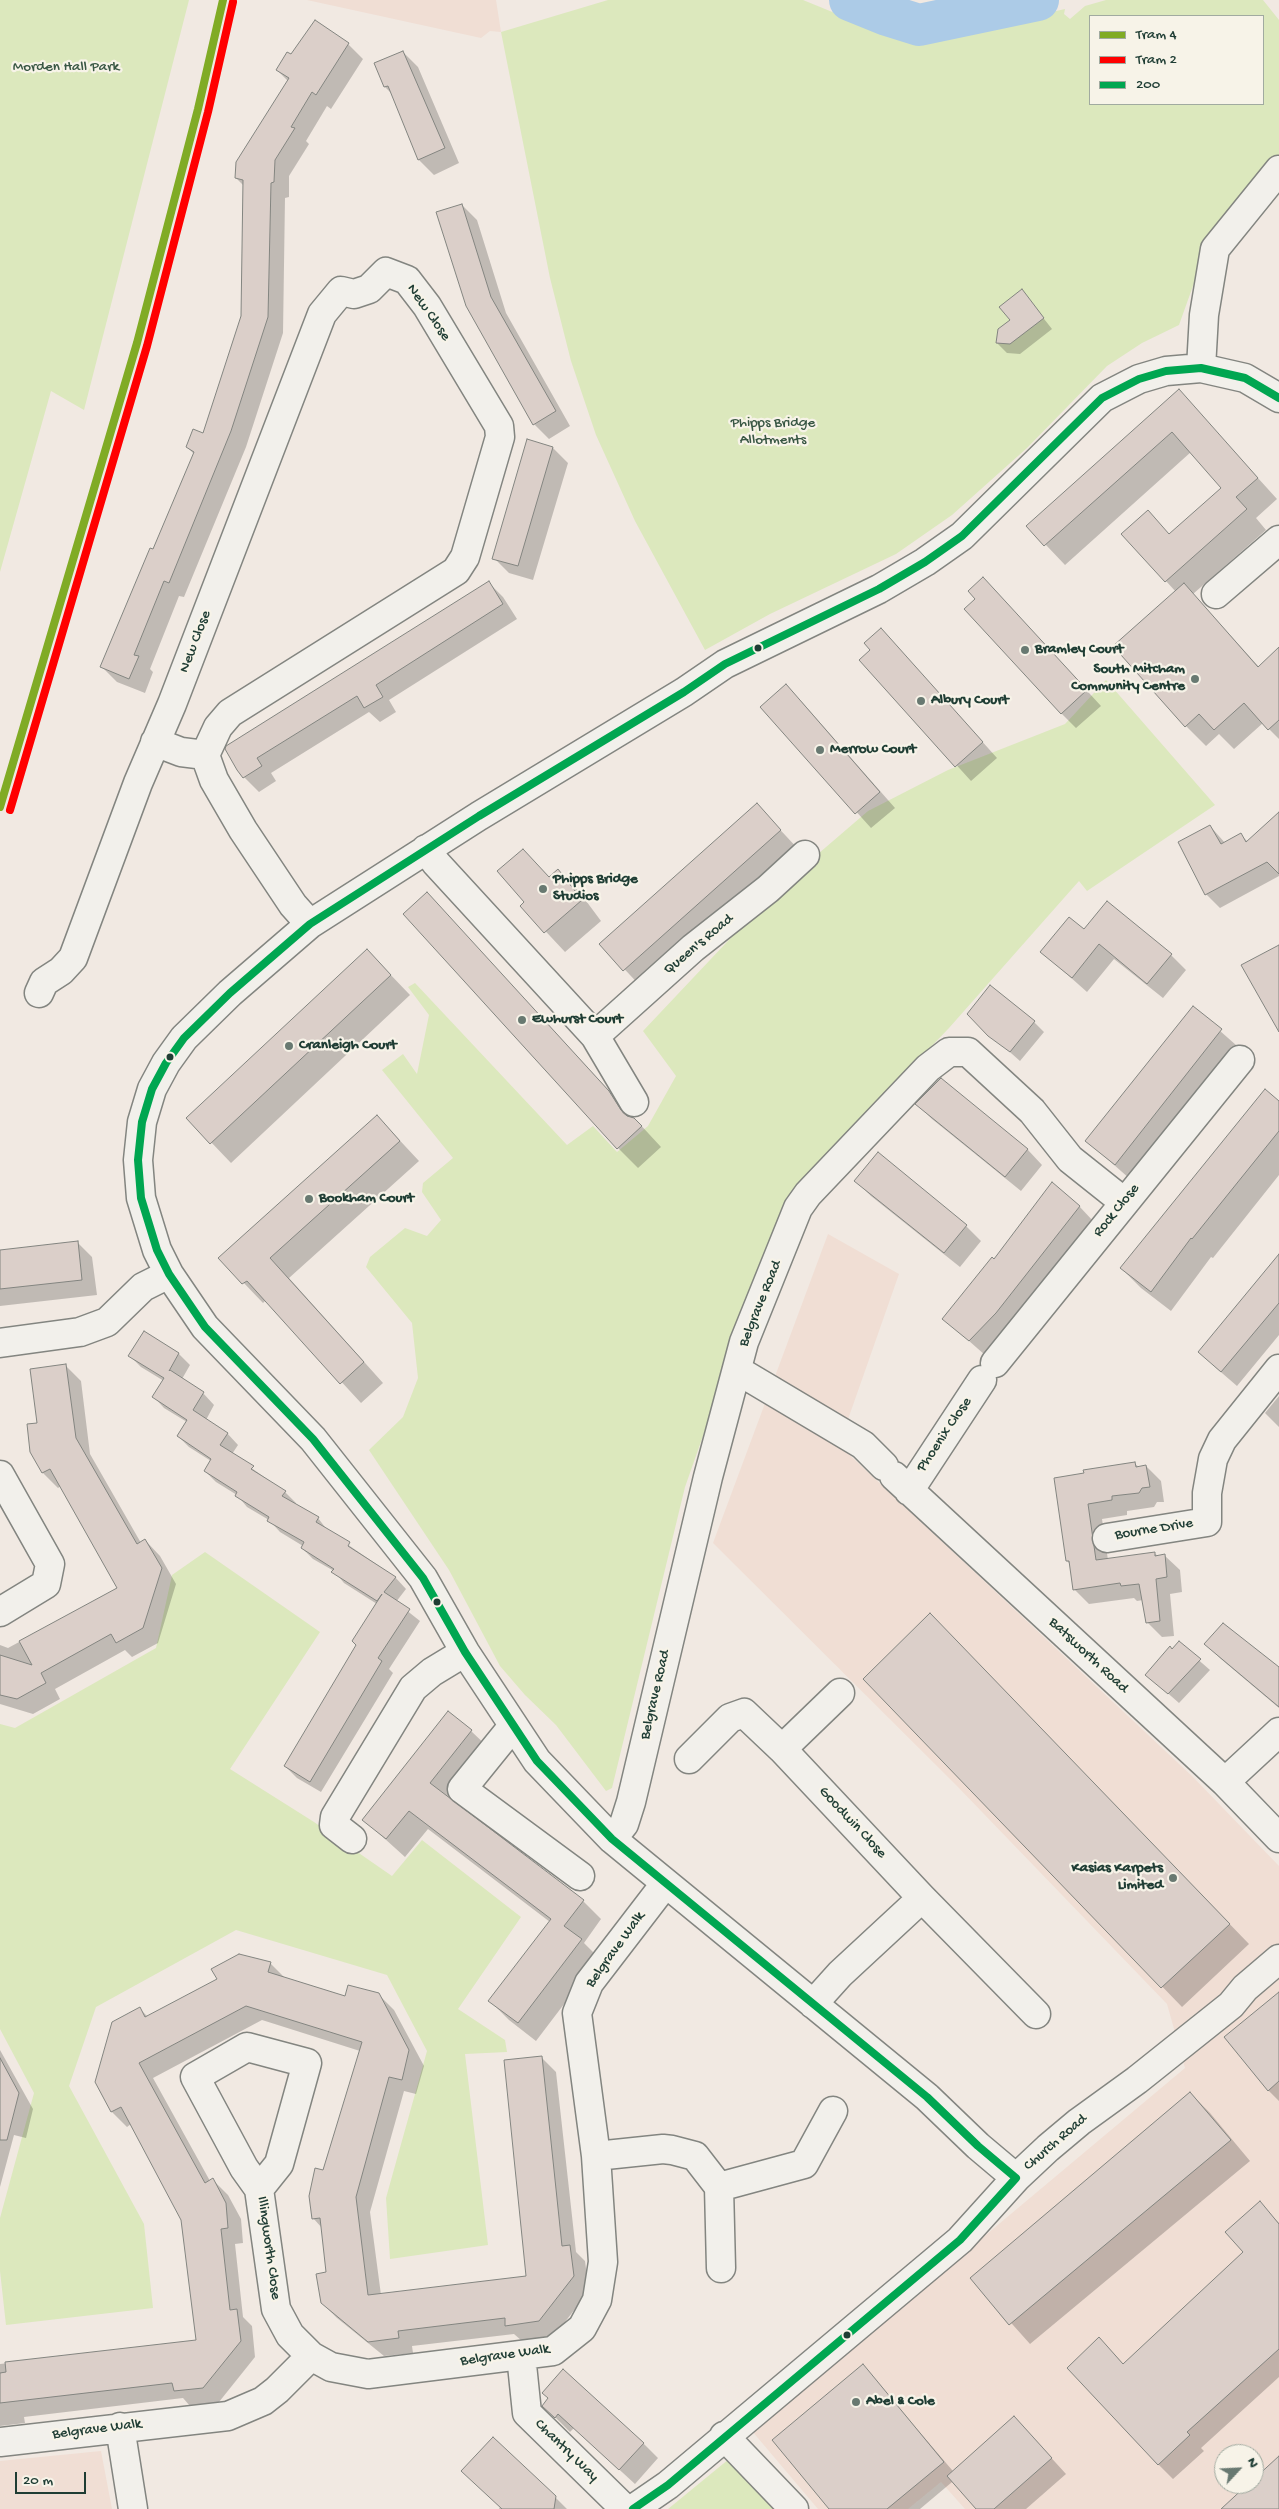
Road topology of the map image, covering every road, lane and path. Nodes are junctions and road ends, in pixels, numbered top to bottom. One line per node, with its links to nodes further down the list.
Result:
1 (1279, 170): 2 (street)
2 (1201, 368): 3 (street); 8 (street)
3 (1279, 398)
4 (1279, 540): 5 (street)
5 (1216, 594)
6 (155, 742): 7 (street); 7 (street, New Close); 11 (street, New Close)
7 (205, 755): 10 (street)
8 (426, 849): 10 (street); 12 (street)
9 (805, 855): 12 (street, Queen's Road)
10 (310, 924): 16 (street)
11 (39, 993)
12 (594, 1036): 14 (street)
13 (1240, 1060): 15 (street, Rock Close)
14 (634, 1102)
15 (1124, 1202): 19 (street, Belgrave Road); 20 (street, Rock Close)
16 (169, 1274): 17 (street); 25 (street)
17 (0, 1343)
18 (1279, 1369): 23 (street, Bourne Drive)
19 (737, 1370): 22 (street, Batsworth Road); 34 (street, Belgrave Road)
20 (989, 1371): 22 (street, Phoenix Close)
21 (0, 1474): 24 (street)
22 (896, 1478): 31 (street, Batsworth Road)
23 (1107, 1538)
24 (0, 1612)
25 (465, 1652): 27 (street); 33 (street)
26 (840, 1693): 29 (street)
27 (513, 1726): 34 (street); 35 (street)
28 (1279, 1732): 31 (street)
29 (782, 1749): 30 (street, Goodwin Close); 37 (street, Goodwin Close)
30 (689, 1758)
31 (1225, 1782): 32 (street, Batsworth Road)
32 (1279, 1838)
33 (352, 1839)
34 (612, 1839): 36 (street)
35 (580, 1876)
36 (665, 1884): 39 (street); 42 (street, Belgrave Walk)
37 (922, 1898): 39 (street); 40 (street, Goodwin Close)
38 (1279, 1959): 43 (street, Church Road)
39 (813, 2004): 43 (street)
40 (1036, 2014)
41 (833, 2111): 44 (street)
42 (596, 2156): 44 (street); 47 (street, Belgrave Walk)
43 (1016, 2178): 50 (street, Church Road)
44 (719, 2187): 46 (street)
45 (259, 2189): 45 (street, Illingworth Close); 48 (street, Illingworth Close)
46 (721, 2268)
47 (521, 2355): 48 (street, Belgrave Walk); 53 (street, Chantry Way)
48 (311, 2356): 49 (street, Belgrave Walk)
49 (120, 2427): 51 (street, Belgrave Walk); 52 (street)
50 (724, 2436): 54 (street, Church Road); 55 (street)
51 (0, 2442)
52 (132, 2509)
53 (625, 2509)
54 (633, 2509)
55 (794, 2509)

